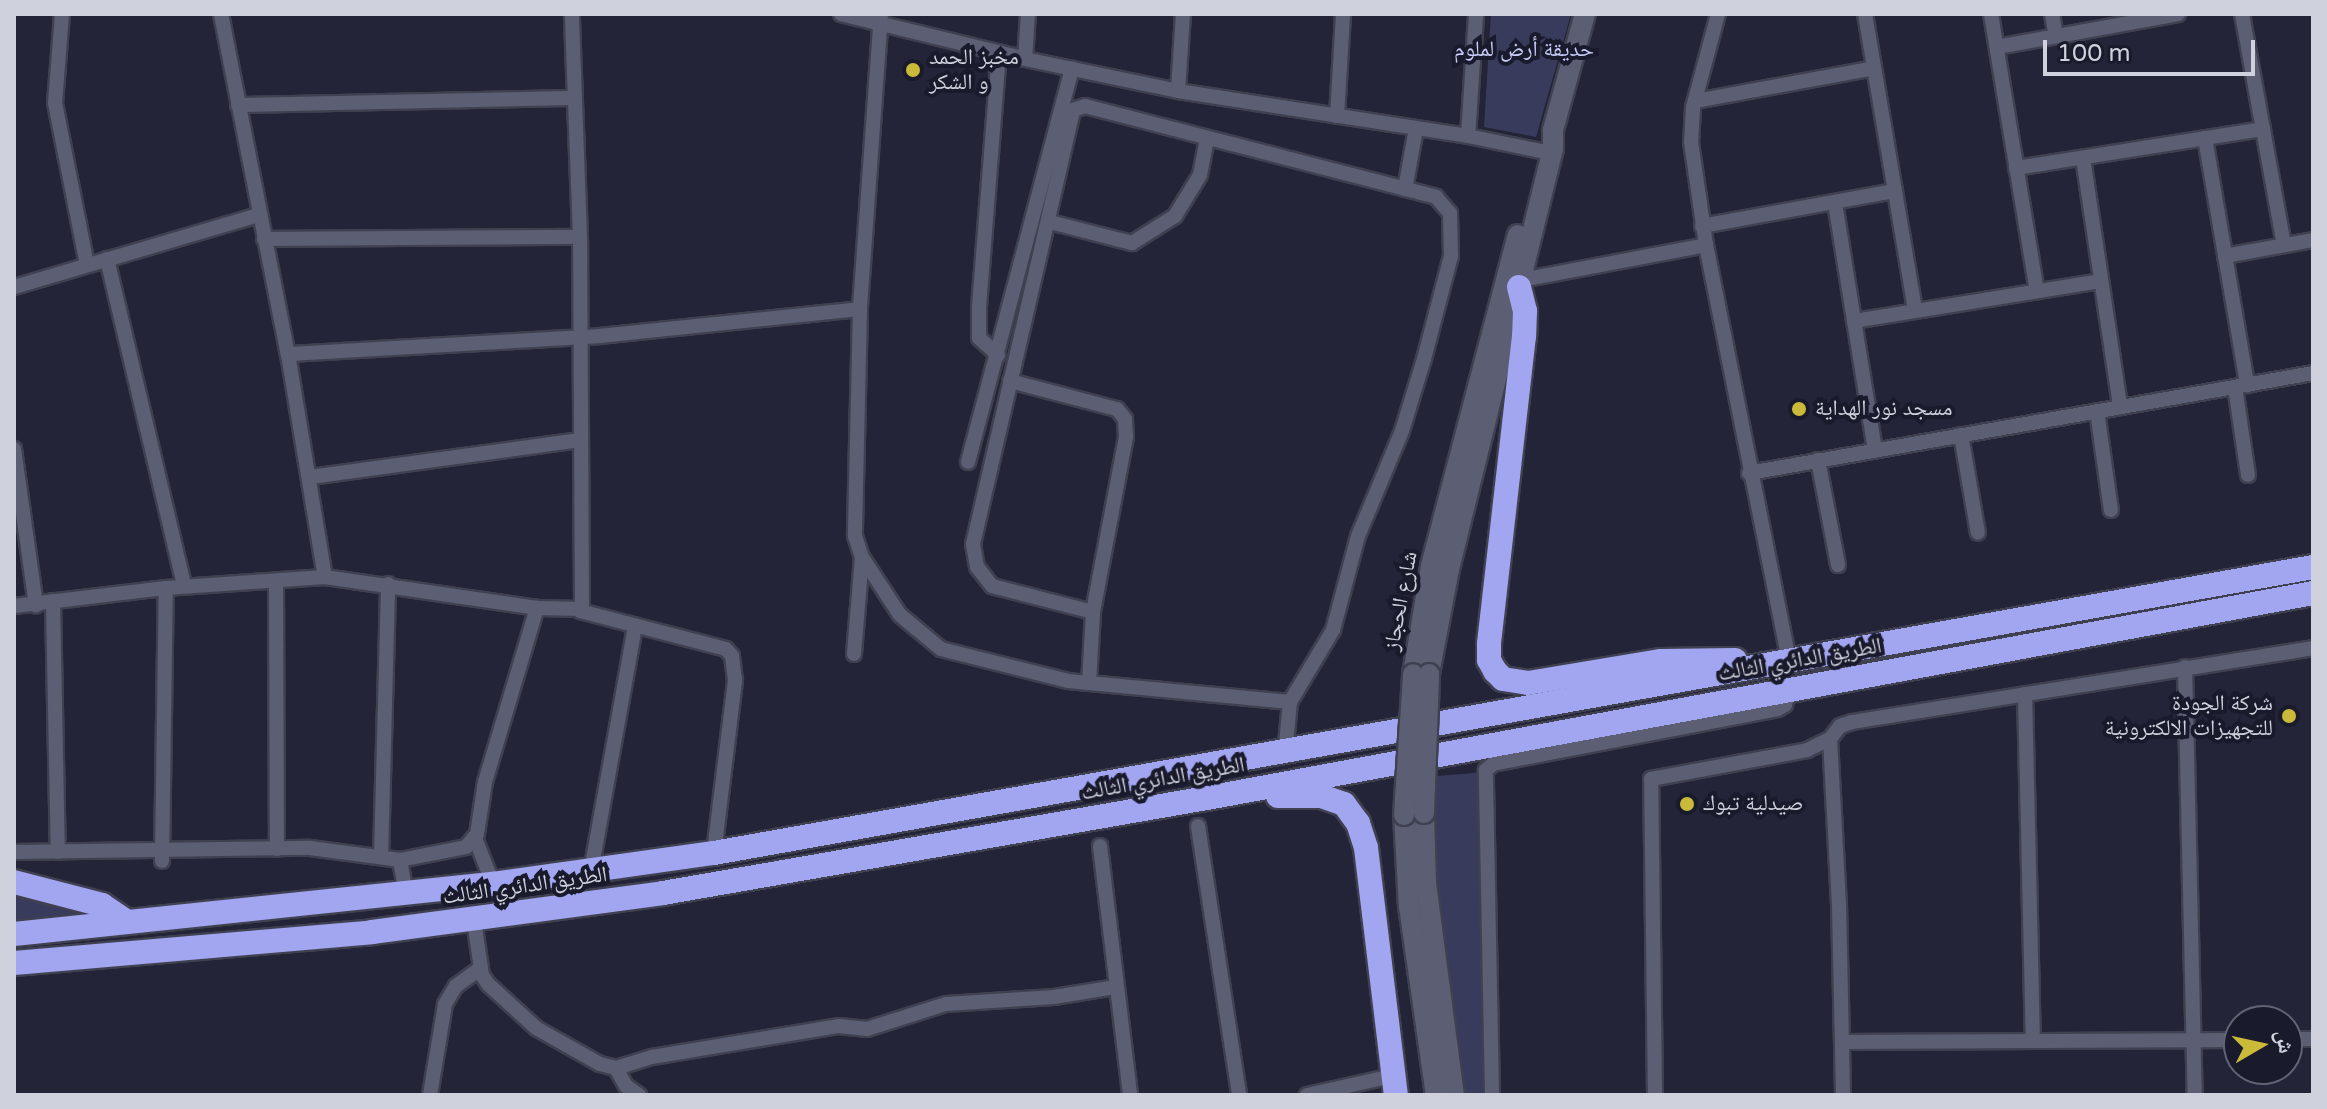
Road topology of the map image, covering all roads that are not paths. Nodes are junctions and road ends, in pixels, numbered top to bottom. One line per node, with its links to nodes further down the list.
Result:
1 (62, 14): 50 (street)
2 (221, 14): 26 (street)
3 (572, 14): 24 (street)
4 (841, 14): 16 (street)
5 (1028, 14): 20 (street)
6 (1183, 14): 23 (street)
7 (1343, 14): 27 (street)
8 (1476, 14): 31 (street)
9 (1585, 14): 30 (main road, شارع الحجاز)
10 (1718, 14): 25 (street)
11 (1865, 14): 21 (street)
12 (1991, 14): 18 (street)
13 (2052, 14): 17 (street)
14 (2178, 14): 17 (street)
15 (2242, 14): 29 (street)
16 (881, 19): 19 (street); 55 (street)
17 (2056, 36): 18 (street)
18 (1997, 47): 36 (street)
19 (999, 53): 20 (street); 60 (street)
20 (1025, 59): 22 (street)
21 (1874, 68): 25 (street); 38 (street)
22 (1072, 69): 23 (street); 60 (street)
23 (1178, 91): 27 (street)
24 (575, 98): 26 (street); 43 (street)
25 (1695, 101): 42 (street)
26 (238, 105): 40 (street)
27 (1337, 116): 28 (street)
28 (1416, 129): 31 (street); 37 (street)
29 (2263, 129): 33 (street); 47 (street)
30 (1553, 130): 34 (main road, شارع الحجاز); 52 (main road, شارع الحجاز)
31 (1468, 136): 34 (street)
32 (1207, 138): 37 (street); 41 (street); 41 (street)
33 (2205, 138): 35 (street); 48 (street)
34 (1541, 151): 97 (main road, شارع الحجاز)
35 (2083, 158): 36 (street); 51 (street)
36 (2016, 168): 54 (street)
37 (1405, 189): 101 (street)
38 (1895, 191): 39 (street); 56 (street)
39 (1835, 203): 42 (street); 57 (street)
40 (258, 215): 44 (street); 49 (street)
41 (1050, 222): 62 (street)
42 (1702, 226): 46 (street)
43 (580, 237): 44 (street); 58 (street)
44 (264, 239): 59 (street)
45 (2313, 240): 47 (street)
46 (1706, 245): 52 (street); 72 (street)
47 (2284, 245): 48 (street)
48 (2225, 256): 63 (street)
49 (107, 259): 50 (street); 83 (street)
50 (87, 264): 53 (street)
51 (2101, 281): 54 (street); 64 (street)
52 (1520, 283): 95 (highway); 97 (main road, شارع الحجاز)
53 (14, 287)
54 (2037, 291): 56 (street)
55 (860, 309): 58 (street); 77 (street)
56 (1915, 311): 57 (street)
57 (1854, 321): 69 (street)
58 (579, 337): 59 (street); 67 (street)
59 (288, 354): 74 (street)
60 (998, 355): 71 (street)
61 (2313, 373): 63 (street)
62 (1010, 381): 91 (street); 91 (street)
63 (2241, 386): 64 (street); 73 (street)
64 (2120, 407): 65 (street)
65 (2097, 411): 66 (street); 75 (street)
66 (1961, 435): 69 (street); 76 (street)
67 (580, 440): 74 (street); 90 (street)
68 (14, 449): 87 (street)
69 (1875, 450): 70 (street)
70 (1818, 460): 72 (street); 78 (street)
71 (968, 462)
72 (1749, 473): 95 (street)
73 (2248, 475)
74 (310, 477): 80 (street)
75 (2111, 510)
76 (1978, 533)
77 (862, 557): 94 (street); 98 (street)
78 (1838, 565)
79 (2313, 567): 95 (highway, الطريق الدائري الثالث)
80 (325, 577): 81 (street); 82 (street)
81 (276, 581): 83 (street); 109 (street)
82 (388, 584): 89 (street); 114 (street)
83 (184, 586): 84 (street)
84 (166, 588): 86 (street); 113 (street)
85 (2313, 593): 99 (highway, الطريق الدائري الثالث)
86 (53, 601): 87 (street); 111 (street)
87 (36, 605): 88 (street)
88 (14, 606)
89 (537, 608): 90 (street); 107 (street)
90 (580, 611): 92 (street)
91 (1093, 612): 98 (street)
92 (635, 626): 112 (street); 116 (street)
93 (2313, 648): 96 (street)
94 (854, 654)
95 (1781, 663): 103 (highway, الطريق الدائري الثالث)
96 (2185, 667): 100 (street); 126 (street)
97 (1421, 674): 105 (main road, شارع الحجاز, bridge)
98 (1089, 683): 101 (street)
99 (1788, 689): 104 (highway, الطريق الدائري الثالث); 141 (street)
100 (2025, 694): 102 (street); 128 (street)
101 (1290, 702): 103 (street)
102 (1830, 739): 129 (street); 142 (street)
103 (1285, 754): 112 (highway, الطريق الدائري الثالث)
104 (1218, 796): 120 (highway, الطريق الدائري الثالث); 132 (highway)
105 (1414, 814): 139 (main road, شارع الحجاز); 140 (main road, شارع الحجاز)
106 (1198, 826): 137 (street)
107 (475, 838): 115 (street); 118 (street)
108 (1100, 846): 125 (street)
109 (277, 849): 113 (street); 114 (street)
110 (14, 852): 111 (street)
111 (58, 852): 113 (street)
112 (714, 853): 116 (highway, الطريق الدائري الثالث)
113 (163, 856)
114 (381, 857): 115 (street)
115 (400, 860): 119 (street)
116 (591, 871): 118 (highway, الطريق الدائري الثالث)
117 (14, 882): 121 (highway)
118 (493, 884): 119 (highway, الطريق الدائري الثالث)
119 (406, 894): 121 (highway, الطريق الدائري الثالث)
120 (474, 921): 123 (highway, الطريق الدائري الثالث); 124 (street)
121 (127, 922): 122 (highway, الطريق الدائري الثالث)
122 (14, 934)
123 (14, 963)
124 (481, 968): 131 (street); 134 (street)
125 (1116, 987): 130 (street); 136 (street)
126 (2194, 1040): 127 (street); 128 (street); 144 (street)
127 (2223, 1040)
128 (2033, 1041): 129 (street)
129 (1842, 1042): 143 (street)
130 (644, 1059): 131 (street); 133 (street)
131 (616, 1068): 133 (street)
132 (1394, 1085): 138 (street)
133 (626, 1086): 135 (street)
134 (430, 1095)
135 (639, 1095)
136 (1130, 1095)
137 (1239, 1095)
138 (1307, 1095)
139 (1436, 1095)
140 (1454, 1095)
141 (1492, 1095)
142 (1655, 1095)
143 (1843, 1095)
144 (2195, 1095)

